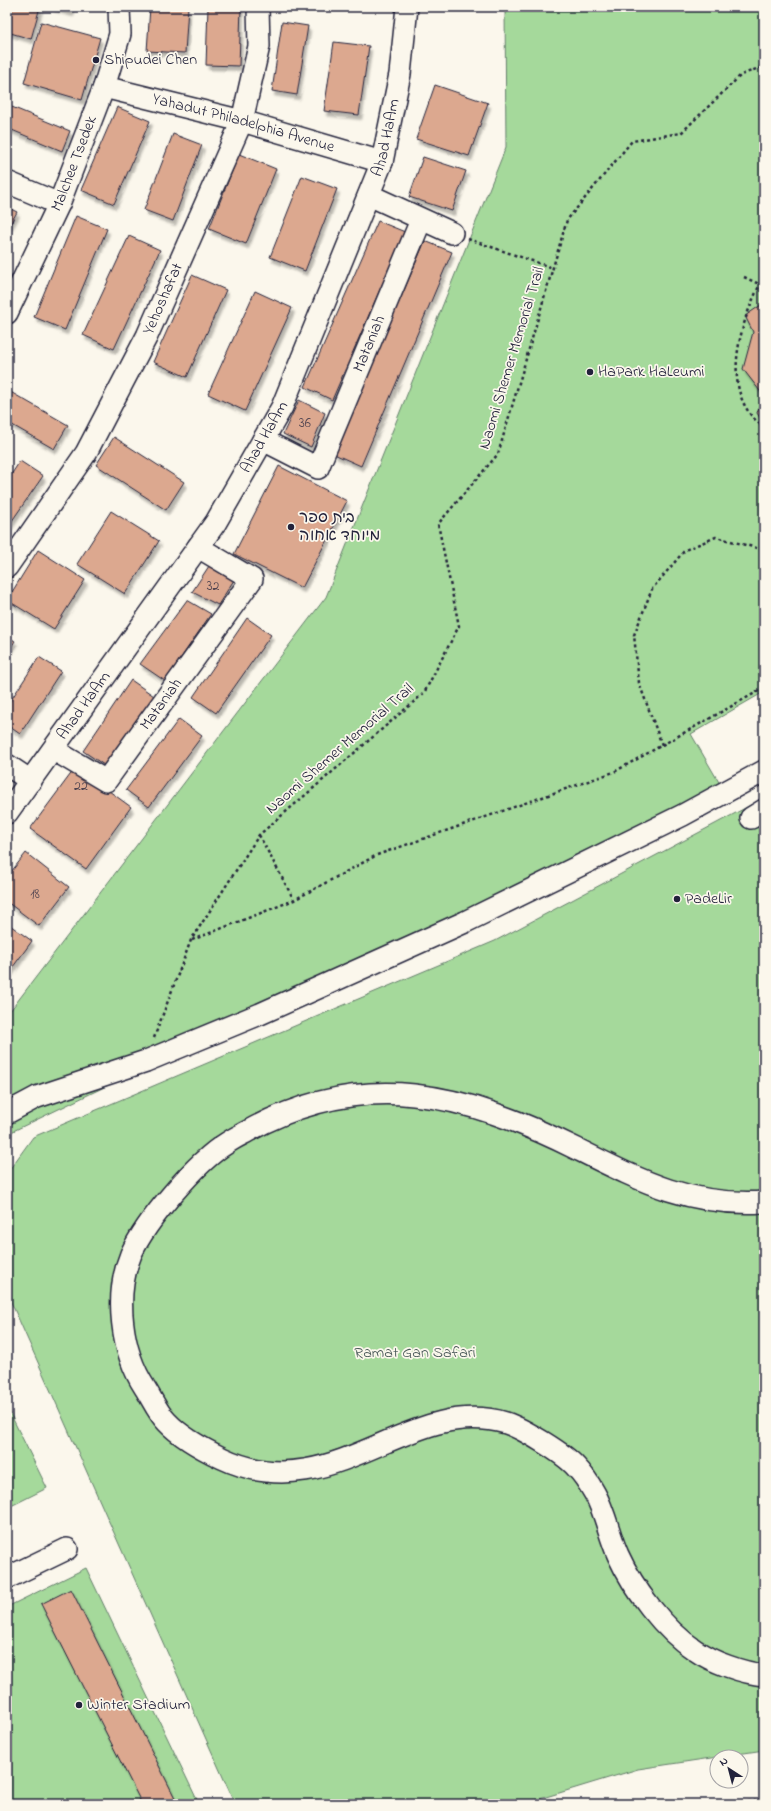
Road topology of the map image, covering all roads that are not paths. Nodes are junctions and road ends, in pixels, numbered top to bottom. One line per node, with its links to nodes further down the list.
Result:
1 (119, 7): 4 (street, Malchee Tsedek)
2 (258, 7): 5 (street, Yehoshafat)
3 (407, 7): 6 (street, Ahad HaAm)
4 (104, 87): 5 (street, Yahadut Philadelphia Avenue); 9 (street, Malchee Tsedek)
5 (242, 121): 6 (street, Yahadut Philadelphia Avenue); 15 (street, Yehoshafat)
6 (382, 162): 8 (street, Ahad HaAm)
7 (7, 182): 9 (street)
8 (369, 195): 10 (street); 13 (street, Ahad HaAm)
9 (59, 204): 12 (street, Malchee Tsedek)
10 (421, 220): 11 (street); 13 (street, Mataniah)
11 (452, 233)
12 (7, 313)
13 (263, 440): 14 (street, Ahad HaAm)
14 (198, 547): 16 (street, Ahad HaAm); 16 (street, Mataniah)
15 (7, 567)
16 (54, 750): 19 (street, Ahad HaAm)
17 (7, 765): 19 (street)
18 (764, 771): 21 (street)
19 (31, 781): 20 (street, Ahad HaAm)
20 (7, 813)
21 (7, 1113)
22 (764, 1202): 25 (street)
23 (68, 1549): 24 (street)
24 (7, 1578)
25 (764, 1675)

